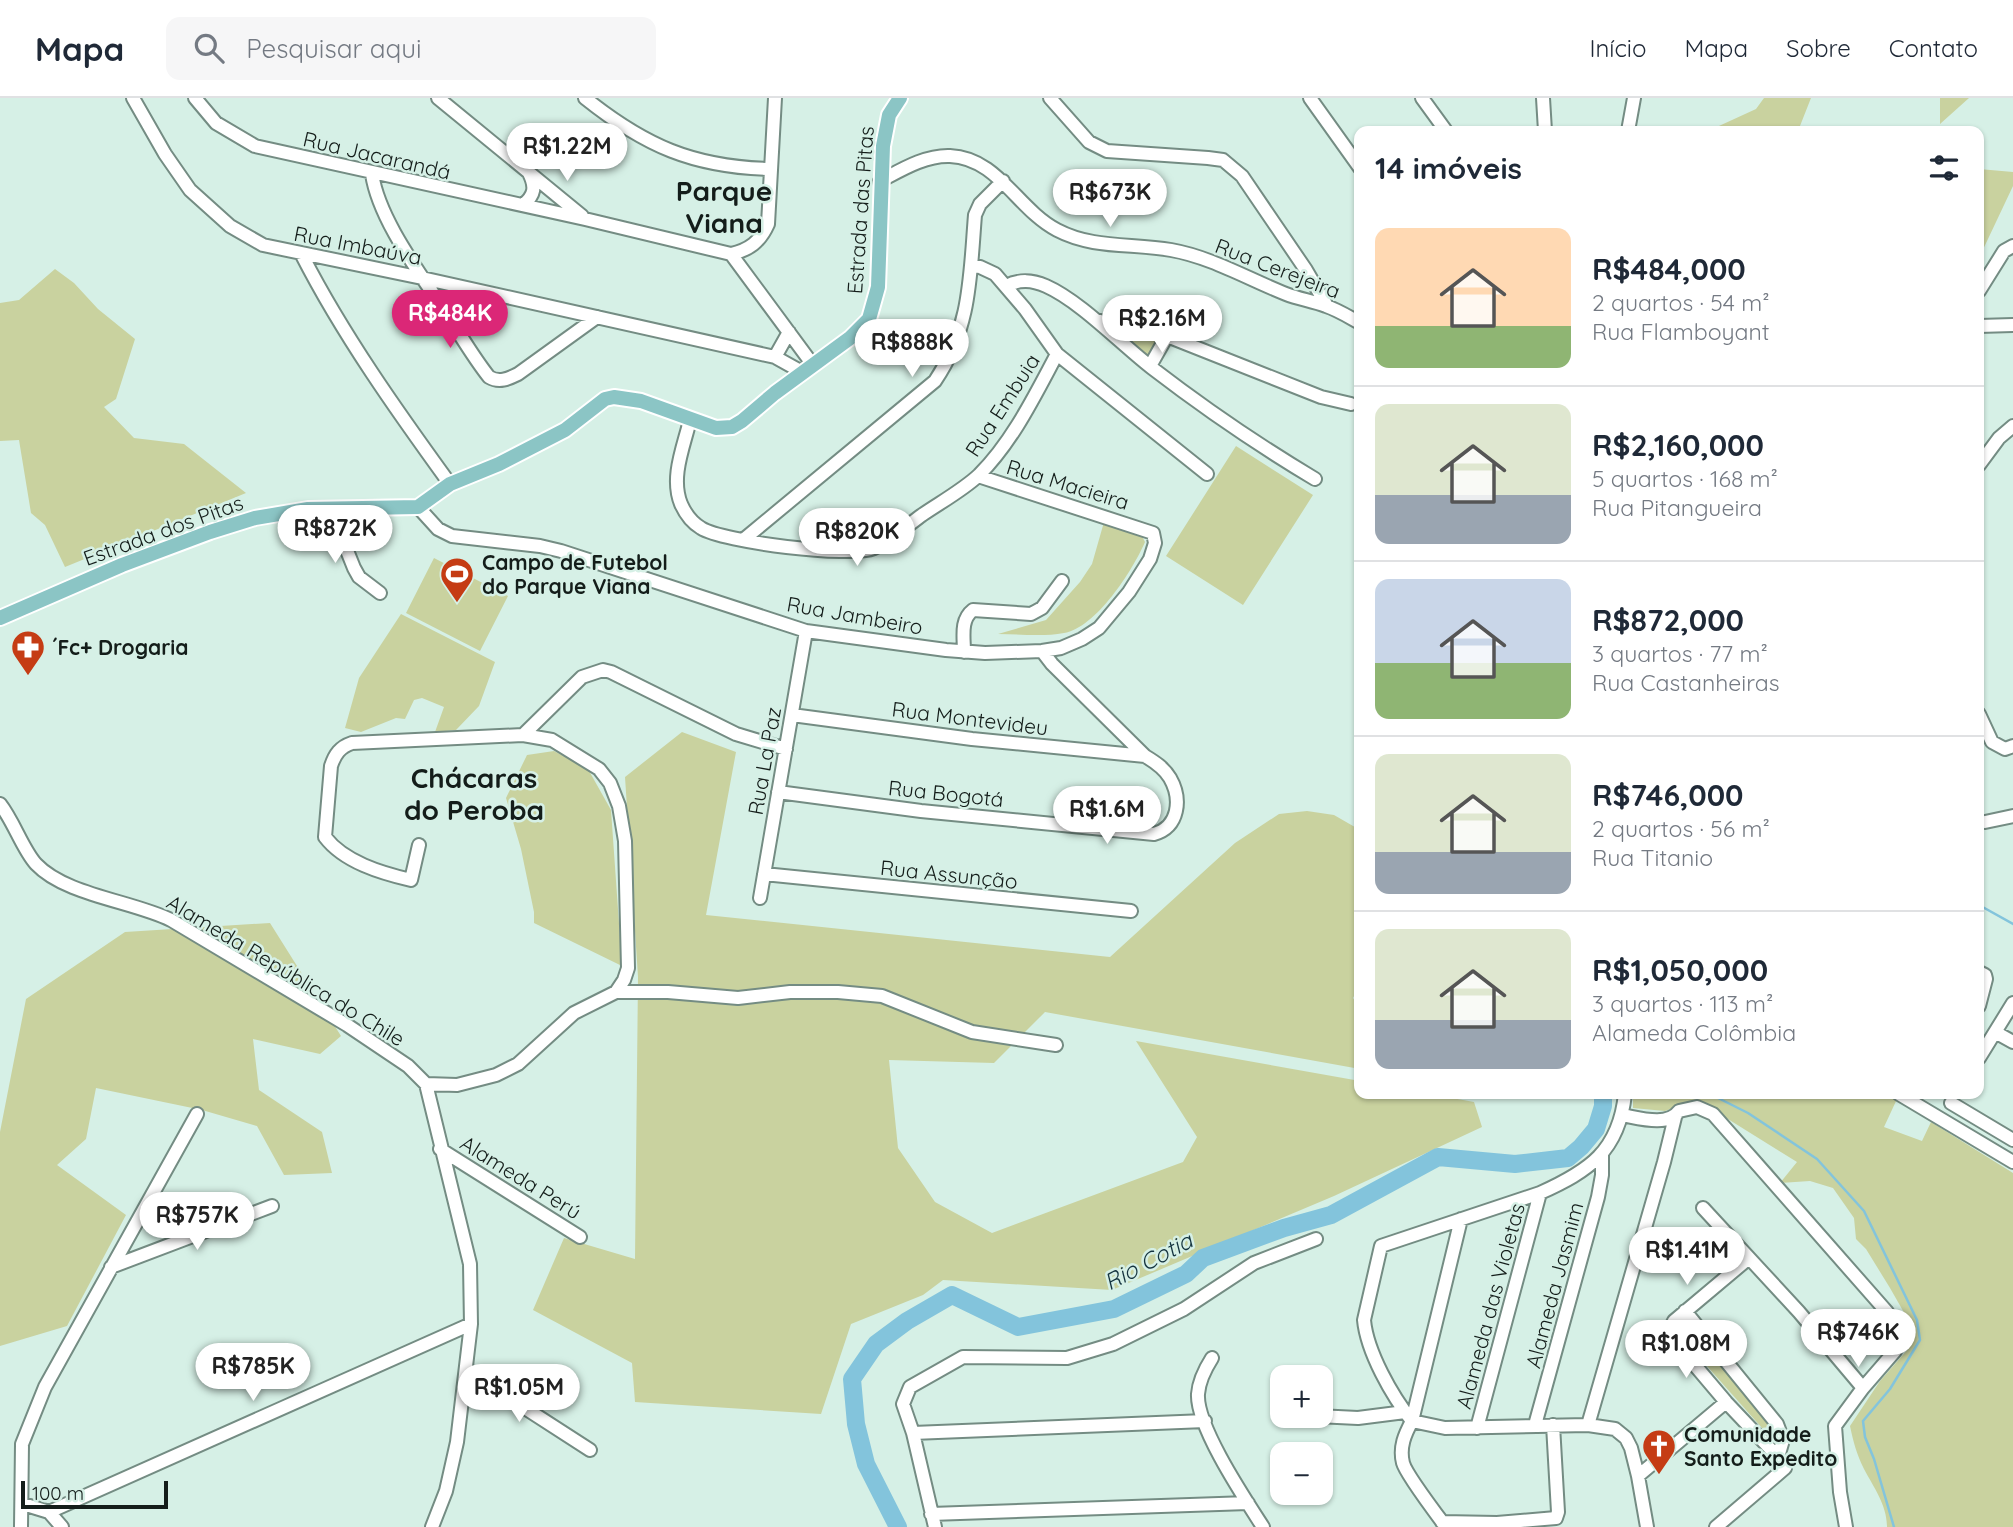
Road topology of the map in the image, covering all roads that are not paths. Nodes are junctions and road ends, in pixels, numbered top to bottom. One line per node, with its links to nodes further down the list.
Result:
1 (133, 98): 26 (street, Rua Imbaúva)
2 (195, 98): 18 (street, Rua Jacarandá)
3 (438, 98): 17 (street)
4 (586, 98): 16 (street)
5 (775, 98): 16 (street)
6 (900, 98): 19 (main road, Estrada das Pitas)
7 (1050, 98): 32 (street)
8 (1310, 98): 15 (street)
9 (1422, 98): 12 (street)
10 (1543, 98): 13 (street)
11 (1634, 98): 14 (street)
12 (1442, 126)
13 (1545, 126)
14 (1629, 126)
15 (1354, 160)
16 (770, 169): 25 (street)
17 (528, 172): 21 (street); 22 (street)
18 (372, 173): 21 (street, Rua Jacarandá); 29 (street)
19 (880, 181): 20 (street, Rua Cerejeira); 43 (main road, Estrada das Pitas)
20 (1003, 181): 23 (street); 32 (street, Rua Cerejeira)
21 (523, 205): 22 (street, Rua Jacarandá)
22 (585, 219): 25 (street, Rua Jacarandá)
23 (973, 243): 27 (street); 28 (street)
24 (2013, 246): 30 (street)
25 (730, 254): 38 (street)
26 (302, 255): 29 (street, Rua Imbaúva); 51 (street)
27 (971, 266): 28 (street); 55 (street)
28 (995, 274): 31 (street)
29 (422, 278): 33 (street, Rua Imbaúva); 33 (street)
30 (1984, 283)
31 (1006, 286): 34 (street); 40 (street)
32 (1327, 306): 35 (street, Rua Cerejeira)
33 (597, 317): 41 (street, Rua Imbaúva)
34 (1092, 319): 39 (street); 42 (street)
35 (1354, 320)
36 (2013, 325): 37 (street)
37 (1984, 326)
38 (789, 332): 41 (street); 43 (street)
39 (1167, 336): 42 (street); 44 (street)
40 (1057, 354): 48 (street); 49 (street, Rua Embuia)
41 (775, 357): 43 (street, Rua Imbaúva)
42 (1150, 366): 50 (street)
43 (808, 368): 45 (main road, Estrada das Pitas)
44 (1351, 404)
45 (690, 420): 51 (main road); 55 (street, Rua Embuia)
46 (2013, 426): 47 (street)
47 (1984, 458)
48 (1207, 474)
49 (978, 476): 54 (street, Rua Macieira); 55 (street, Rua Embuia)
50 (1315, 480)
51 (450, 484): 52 (main road)
52 (418, 507): 53 (main road, Estrada dos Pitas); 59 (street, Rua Jambeiro)
53 (330, 508): 57 (street); 58 (main road, Estrada dos Pitas)
54 (1146, 529): 60 (street, Rua Jambeiro)
55 (743, 540)
56 (1062, 581): 61 (street)
57 (380, 593)
58 (0, 618)
59 (806, 631): 61 (street, Rua Jambeiro); 62 (street, Rua La Paz)
60 (1042, 651): 61 (street, Rua Jambeiro); 67 (street, Rua Bogotá)
61 (964, 652)
62 (792, 715): 66 (street, Rua La Paz); 67 (street, Rua Montevideu)
63 (1984, 724): 65 (street)
64 (523, 735): 66 (street); 72 (street); 76 (street)
65 (2013, 746)
66 (786, 749): 68 (street, Rua La Paz)
67 (1145, 756): 68 (street, Rua Bogotá)
68 (778, 792): 73 (street, Rua La Paz)
69 (0, 804): 82 (street, Alameda República do Chile)
70 (2013, 816): 71 (street)
71 (1985, 822)
72 (419, 845)
73 (764, 874): 74 (street, Rua La Paz); 75 (street, Rua Assunção)
74 (760, 898)
75 (1131, 911)
76 (616, 992): 80 (street); 82 (street)
77 (2013, 1003): 78 (street)
78 (1995, 1032): 79 (street); 81 (street)
79 (2013, 1042)
80 (1056, 1045)
81 (1984, 1050)
82 (426, 1084): 92 (street)
83 (1624, 1099): 88 (street)
84 (1907, 1099): 90 (street)
85 (1953, 1099): 90 (street)
86 (1955, 1099): 91 (street)
87 (197, 1114): 102 (street)
88 (1622, 1115): 89 (street); 93 (street)
89 (1675, 1117): 107 (street); 114 (street)
90 (1940, 1119): 94 (street)
91 (2013, 1140)
92 (440, 1149): 99 (street, Alameda Perú); 104 (street)
93 (1602, 1155): 95 (street); 112 (street, Alameda Jasmim)
94 (2013, 1162)
95 (1539, 1193): 98 (street); 115 (street, Alameda das Violetas)
96 (272, 1206): 102 (street)
97 (1703, 1208): 101 (street)
98 (1461, 1219): 109 (street); 109 (street)
99 (580, 1237)
100 (1316, 1239): 116 (street)
101 (1749, 1258): 103 (street); 107 (street)
102 (111, 1267): 121 (street)
103 (1685, 1311): 108 (street); 118 (street)
104 (471, 1324): 106 (street); 122 (street)
105 (1212, 1358): 111 (street)
106 (466, 1370): 117 (street); 127 (street)
107 (1863, 1388): 132 (street)
108 (1726, 1402): 118 (street); 119 (street)
109 (1409, 1416): 110 (street); 115 (street); 124 (street)
110 (1333, 1417)
111 (1205, 1422): 116 (street); 120 (street)
112 (1535, 1425): 113 (street); 115 (street)
113 (1553, 1425): 114 (street); 124 (street)
114 (1588, 1425): 119 (street)
115 (1477, 1428)
116 (913, 1433): 123 (street)
117 (590, 1450)
118 (1782, 1462): 131 (street)
119 (1638, 1476): 130 (street)
120 (1248, 1503): 123 (street); 129 (street)
121 (23, 1504): 122 (street); 125 (street)
122 (49, 1512): 126 (street)
123 (931, 1514): 128 (street)
124 (1444, 1525)
125 (21, 1527)
126 (62, 1527)
127 (432, 1527)
128 (935, 1527)
129 (1263, 1527)
130 (1647, 1527)
131 (1716, 1527)
132 (1846, 1527)

